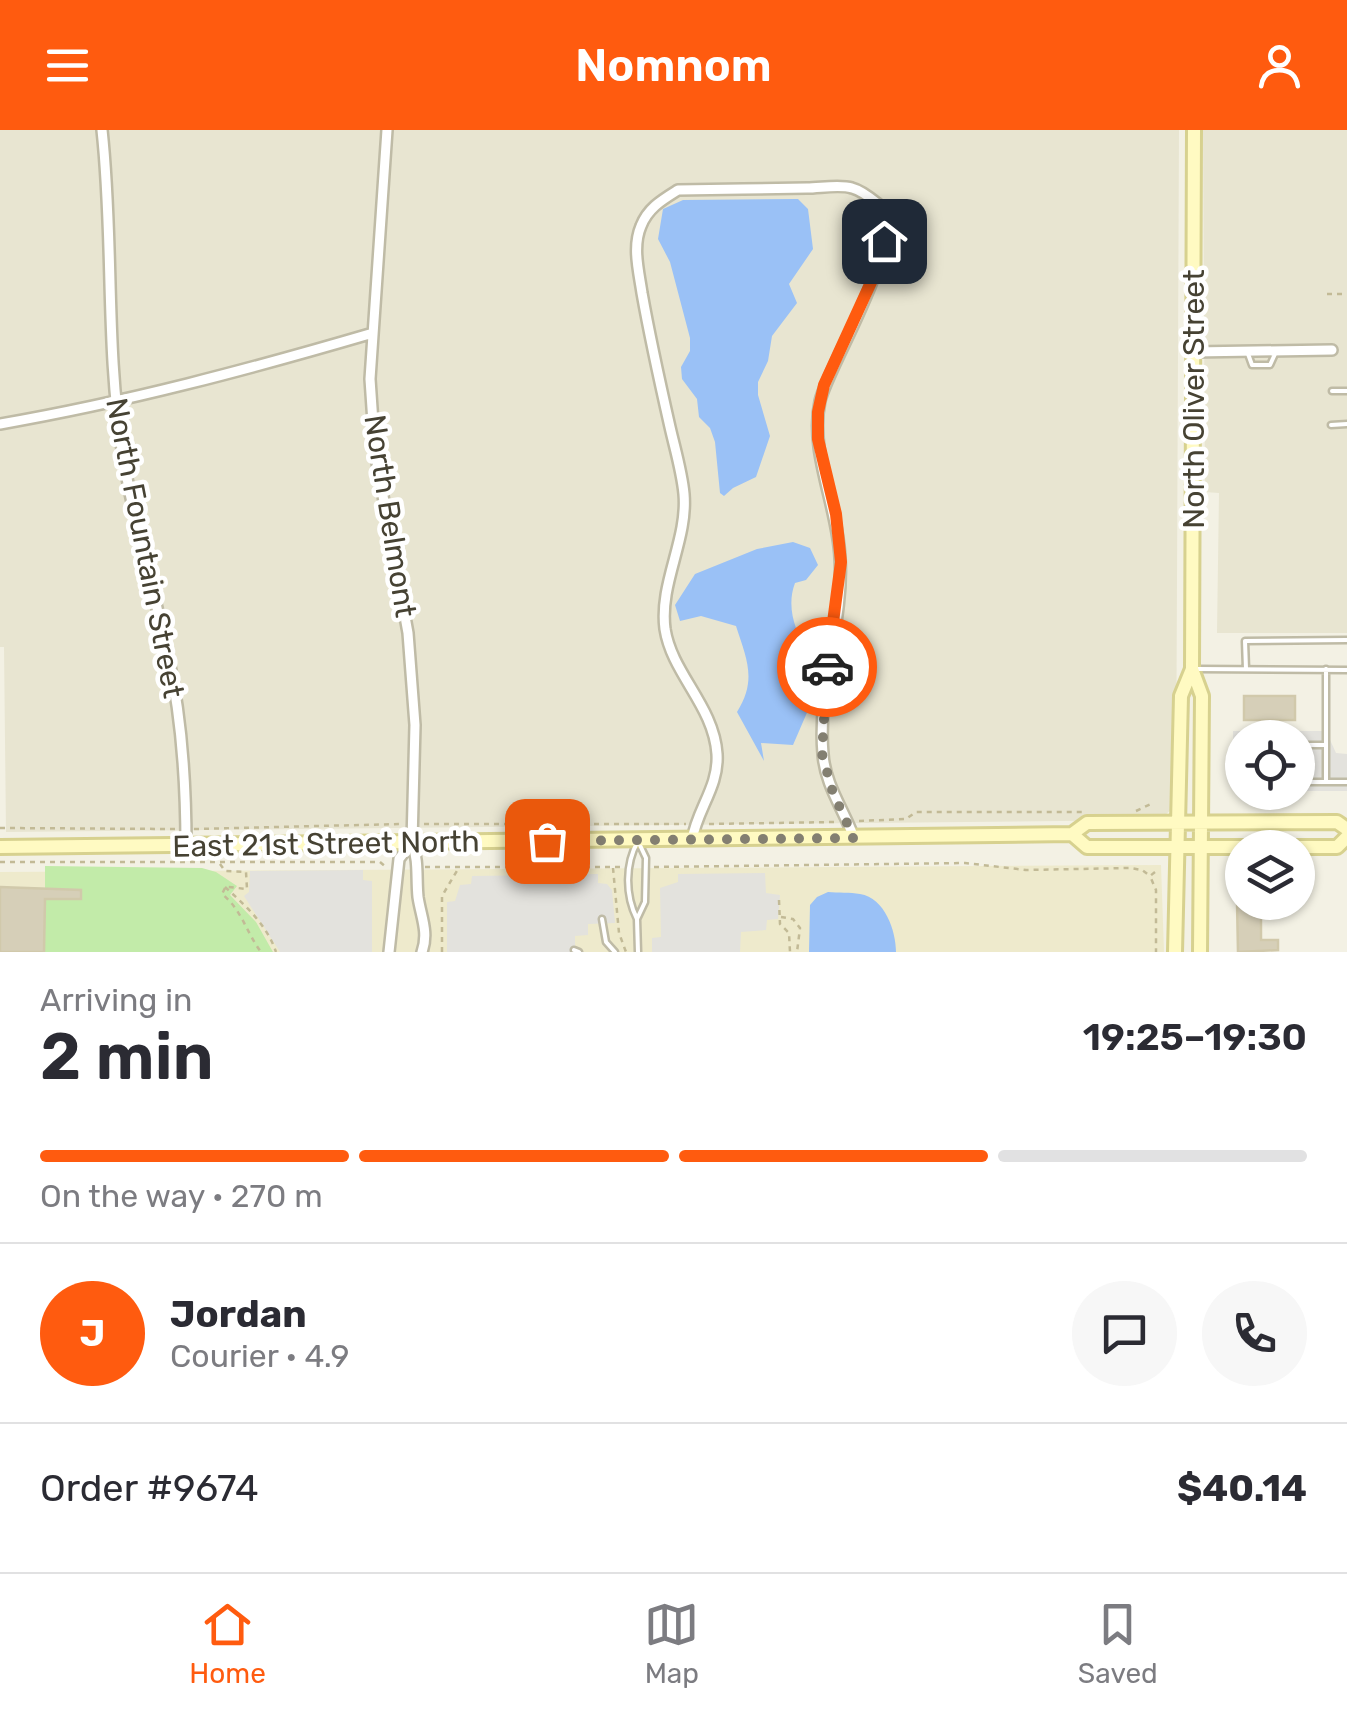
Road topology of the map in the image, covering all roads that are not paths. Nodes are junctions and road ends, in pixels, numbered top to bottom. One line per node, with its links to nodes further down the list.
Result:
1 (102, 130): 9 (street, North Fountain Street)
2 (387, 130): 4 (street, North Belmont)
3 (1194, 130): 6 (main road, North Oliver Street)
4 (374, 333): 9 (street); 31 (street, North Belmont)
5 (1332, 350): 6 (street)
6 (1193, 352): 14 (main road, North Oliver Street)
7 (1332, 391): 8 (lane)
8 (1347, 391)
9 (116, 402): 10 (street); 32 (street, North Fountain Street)
10 (0, 424)
11 (1332, 424): 12 (lane)
12 (1347, 424)
13 (1347, 640): 15 (lane)
14 (1192, 668): 15 (lane); 23 (main road, North Oliver Street); 24 (main road, North Oliver Street)
15 (1246, 669): 16 (lane)
16 (1326, 670): 17 (lane); 19 (lane)
17 (1347, 670)
18 (1315, 746): 19 (lane)
19 (1326, 746): 21 (lane)
20 (1315, 782): 21 (lane)
21 (1326, 782): 22 (lane)
22 (1347, 782)
23 (1178, 822): 24 (main road, East 21st Street North); 26 (main road, East 21st Street North); 34 (main road, North Oliver Street)
24 (1203, 822): 25 (main road, East 21st Street North); 35 (main road, North Oliver Street)
25 (1347, 829)
26 (1072, 834): 28 (main road, East 21st Street North); 34 (main road, East 21st Street North)
27 (1347, 837): 35 (main road, East 21st Street North)
28 (854, 838): 29 (main road, East 21st Street North); 29 (street)
29 (692, 840): 30 (main road, East 21st Street North)
30 (638, 841): 31 (main road, East 21st Street North); 37 (lane); 37 (lane)
31 (412, 842): 32 (main road, East 21st Street North); 38 (street); 39 (street)
32 (186, 846): 33 (main road, East 21st Street North)
33 (0, 847)
34 (1176, 847): 35 (main road, East 21st Street North); 42 (main road, North Oliver Street)
35 (1202, 847): 43 (main road, North Oliver Street)
36 (602, 919): 40 (lane)
37 (638, 919): 41 (lane)
38 (389, 952)
39 (422, 952)
40 (616, 952)
41 (638, 952)
42 (1174, 952)
43 (1200, 952)

